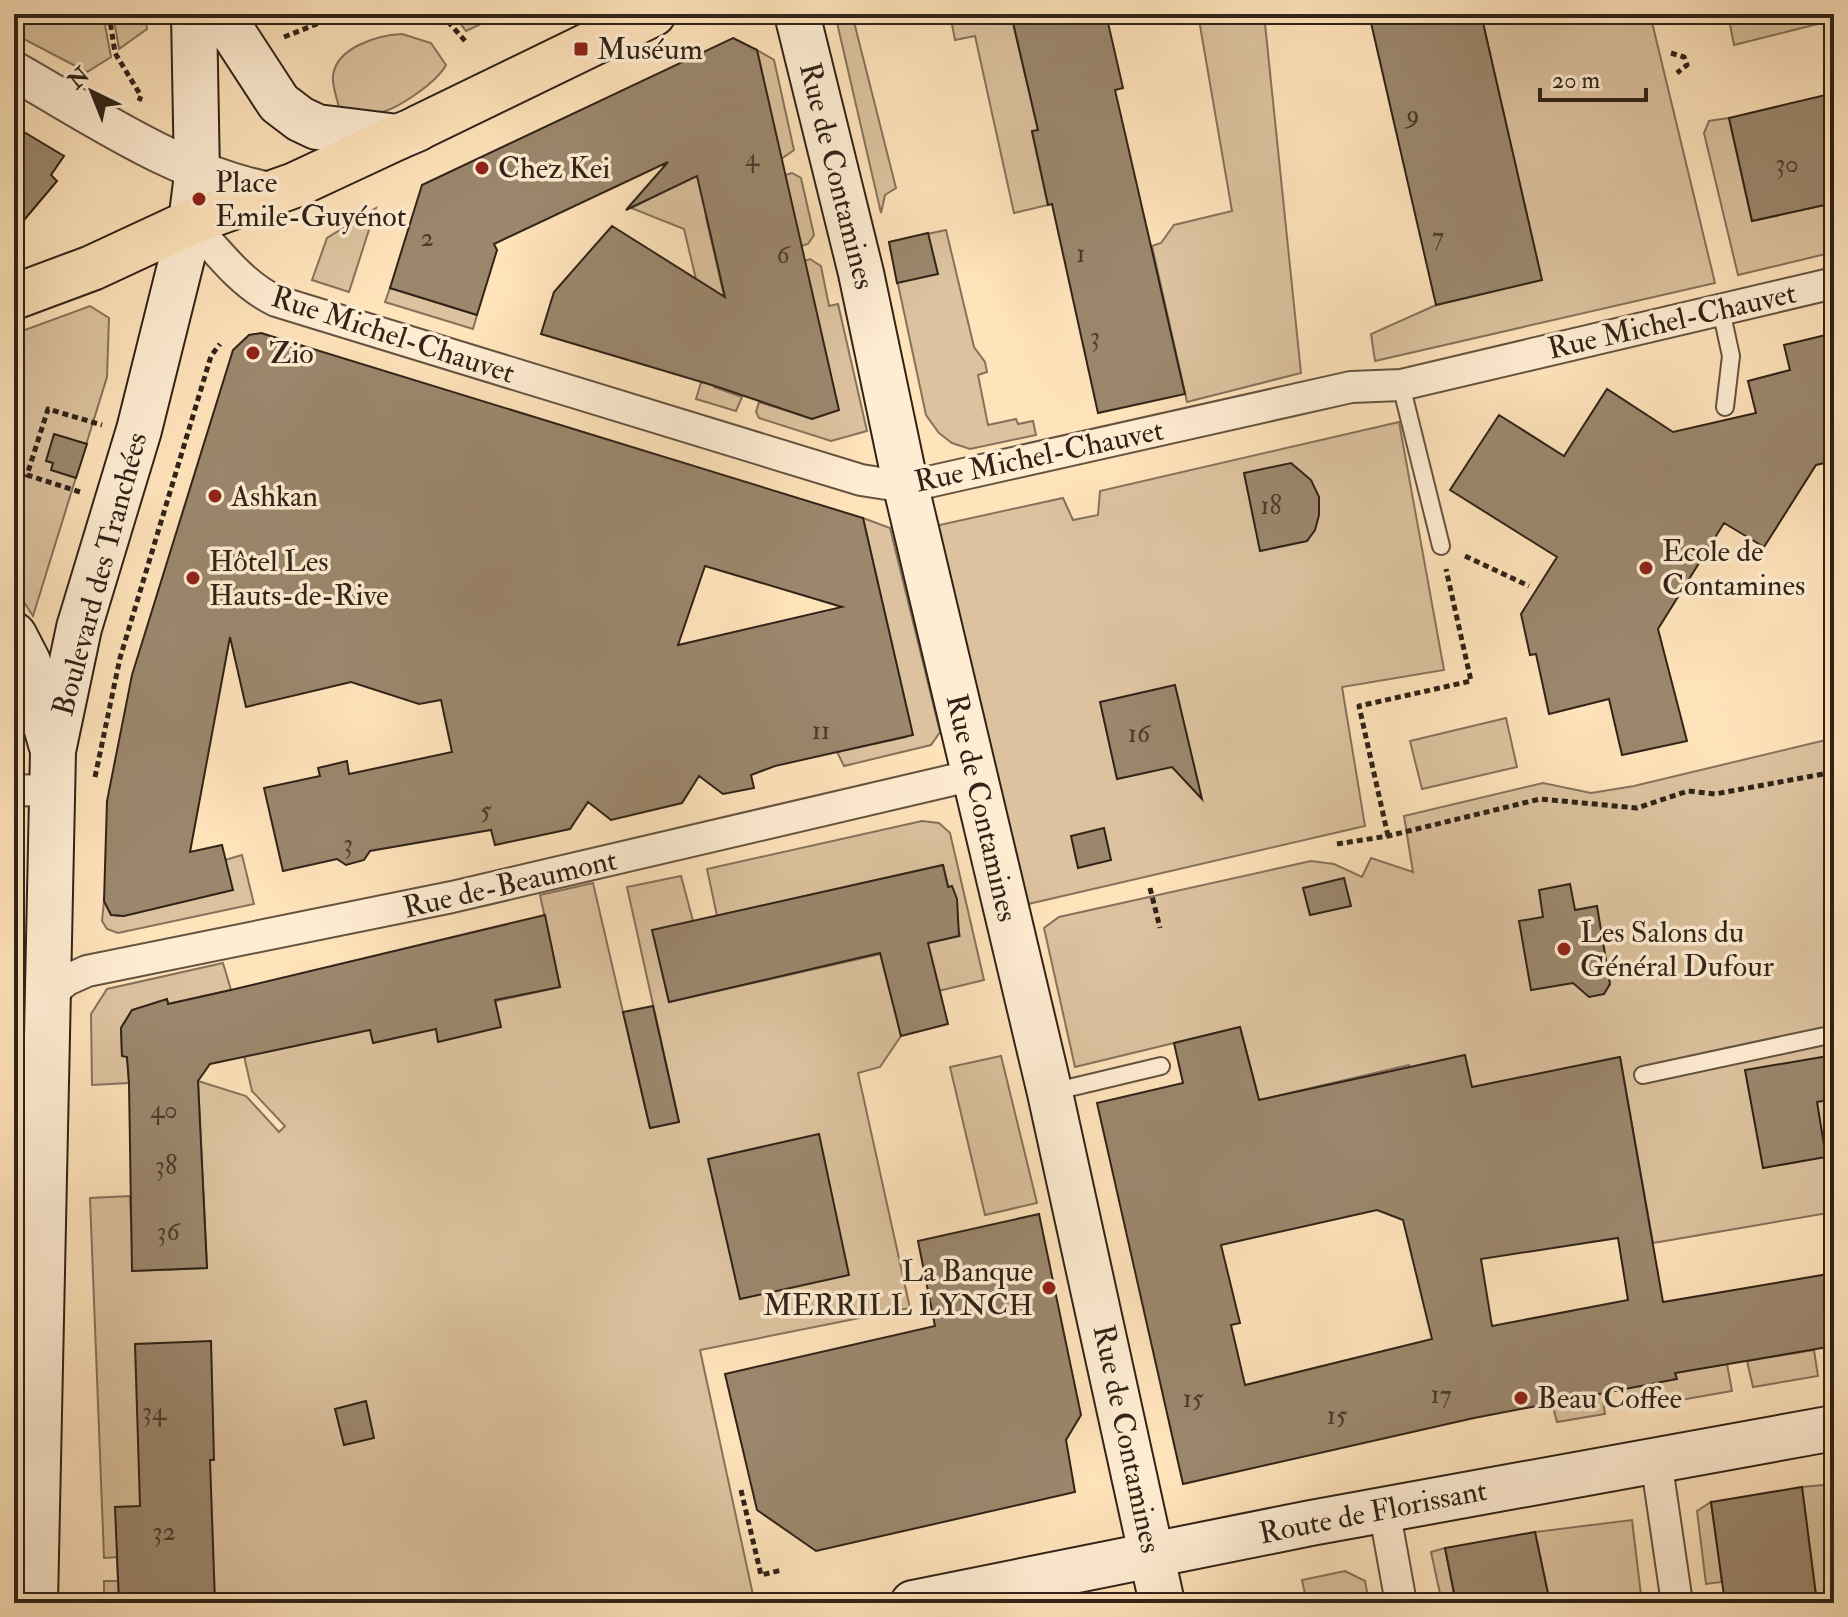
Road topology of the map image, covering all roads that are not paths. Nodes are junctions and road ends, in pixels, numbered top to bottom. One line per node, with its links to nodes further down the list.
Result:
1 (194, 14): 7 (main road, Boulevard des Tranchées)
2 (221, 14): 6 (main road)
3 (653, 14): 6 (main road)
4 (797, 14): 15 (main road, Rue de Contamines)
5 (14, 71): 7 (street)
6 (408, 133): 8 (main road)
7 (197, 170): 8 (street); 9 (main road, Boulevard des Tranchées)
8 (275, 193): 9 (main road)
9 (191, 222): 11 (main road); 15 (street, Rue Michel-Chauvet); 19 (main road, Boulevard des Tranchées)
10 (1834, 283): 12 (street, Rue Michel-Chauvet)
11 (14, 297)
12 (1721, 310): 13 (street, Rue Michel-Chauvet); 14 (lane)
13 (1401, 385): 15 (street, Rue Michel-Chauvet); 16 (lane)
14 (1725, 407)
15 (906, 487): 18 (main road, Rue de Contamines)
16 (1441, 546)
17 (14, 635): 19 (main road)
18 (974, 775): 20 (street, Rue de-Beaumont); 24 (main road, Rue de Contamines)
19 (40, 777): 20 (main road, Boulevard des Tranchées)
20 (49, 995): 25 (main road, Boulevard des Tranchées)
21 (1834, 1034): 23 (lane)
22 (1161, 1066): 24 (lane)
23 (1643, 1075)
24 (1050, 1093): 29 (main road, Rue de Contamines)
25 (27, 1291): 30 (main road, Boulevard des Tranchées)
26 (1834, 1428): 27 (main road, Route de Florissant)
27 (1656, 1460): 28 (main road, Route de Florissant); 34 (street)
28 (1384, 1509): 29 (main road, Route de Florissant); 33 (street)
29 (1152, 1556): 31 (main road, Route de Florissant); 32 (main road, Rue de Contamines)
30 (35, 1603)
31 (913, 1603)
32 (1162, 1603)
33 (1401, 1603)
34 (1677, 1603)

